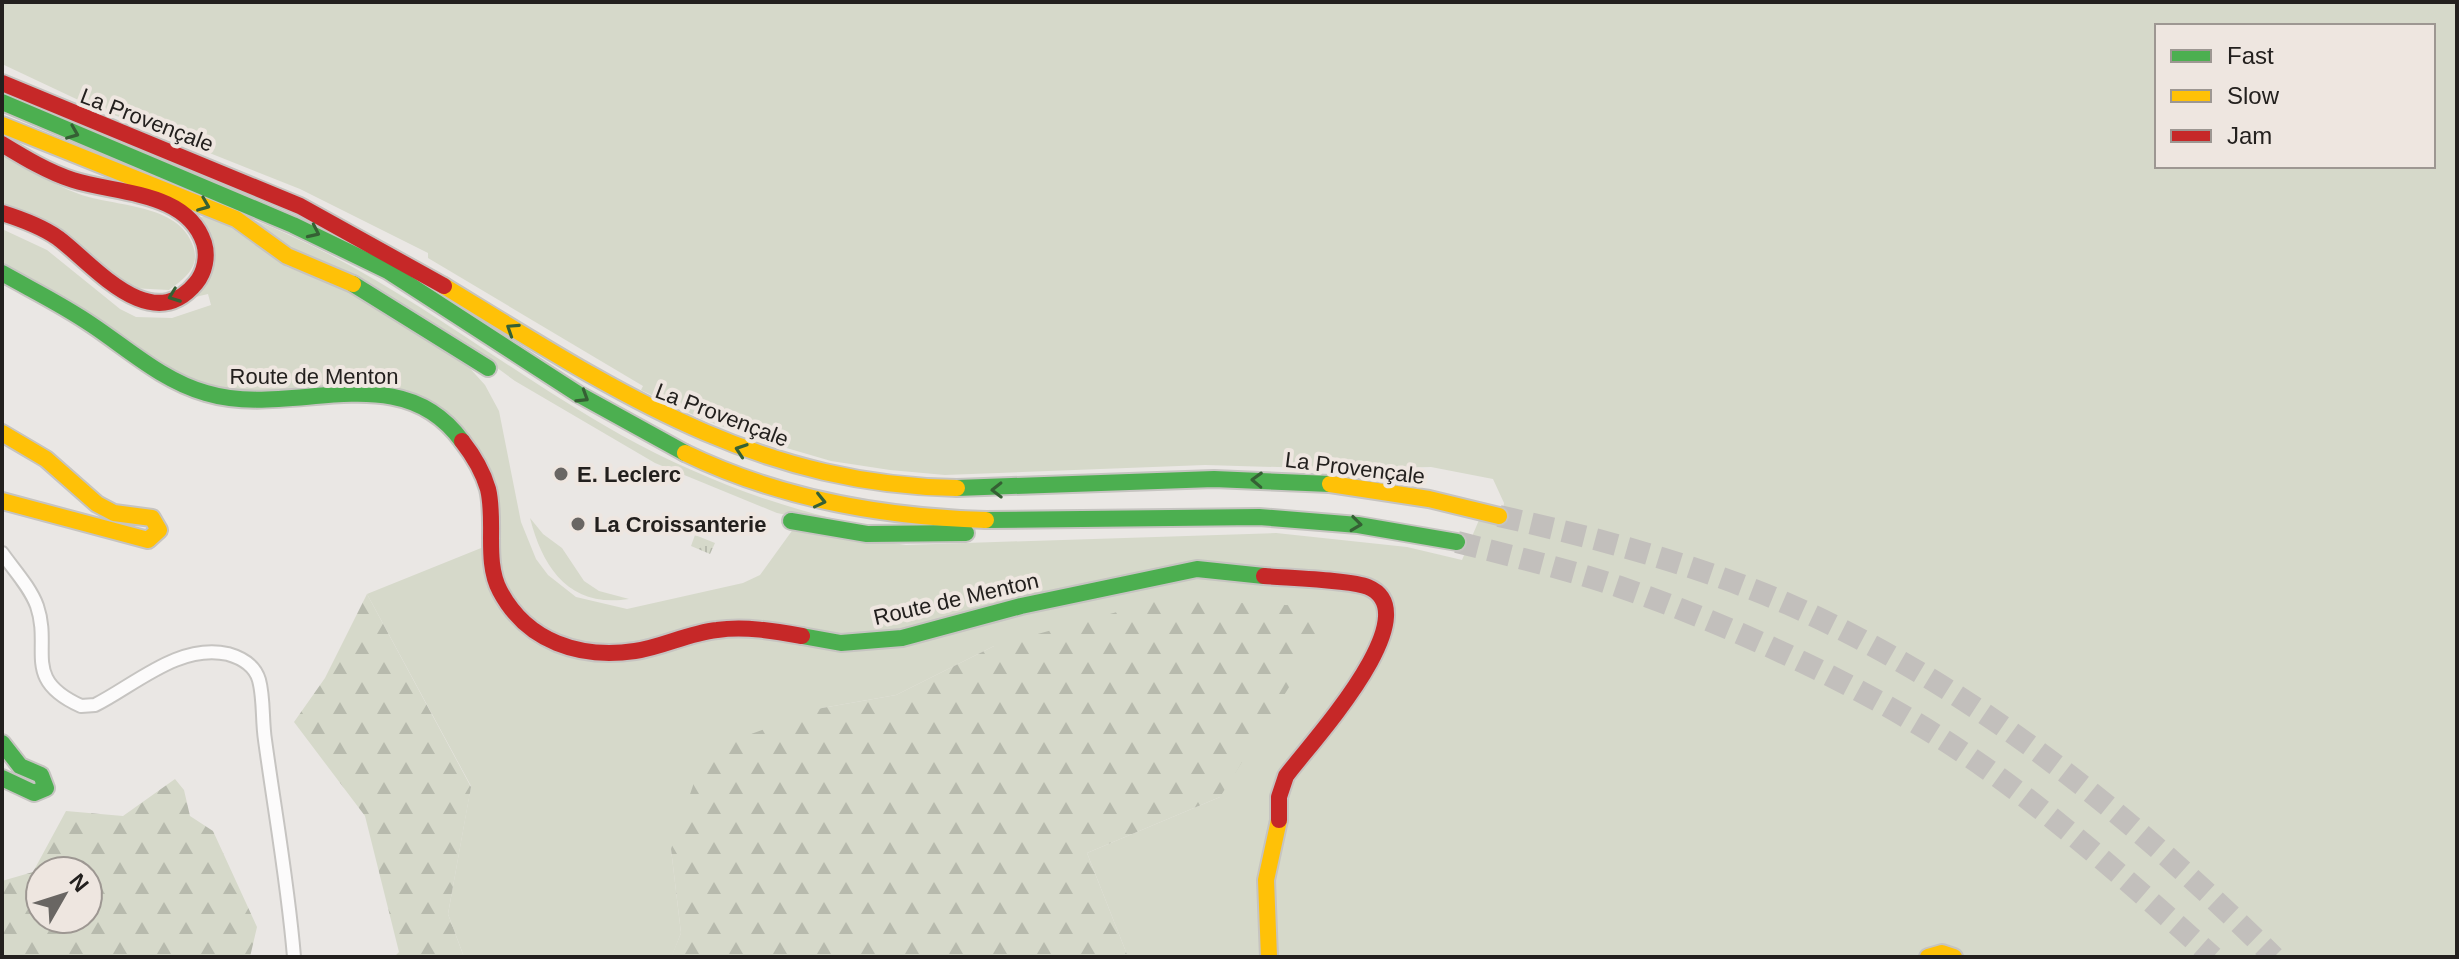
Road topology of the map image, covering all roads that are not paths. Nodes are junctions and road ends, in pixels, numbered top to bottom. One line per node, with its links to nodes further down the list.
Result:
1 (2, 83): 10 (main road, La Provençale, one-way to 1)
2 (2, 102): 11 (main road, La Provençale, one-way to 11)
3 (2, 125): 7 (main road, one-way to 7)
4 (2, 144): 5 (main road, one-way to 5)
5 (2, 213)
6 (2, 273): 18 (main road, Route de Menton)
7 (488, 368)
8 (2, 433): 9 (main road)
9 (2, 501)
10 (1499, 516)
11 (1111, 519): 12 (main road); 13 (main road, La Provençale, one-way to 13)
12 (791, 521)
13 (1457, 542)
14 (2, 553): 17 (street)
15 (2, 743): 16 (main road)
16 (2, 778)
17 (294, 957)
18 (1269, 957)

